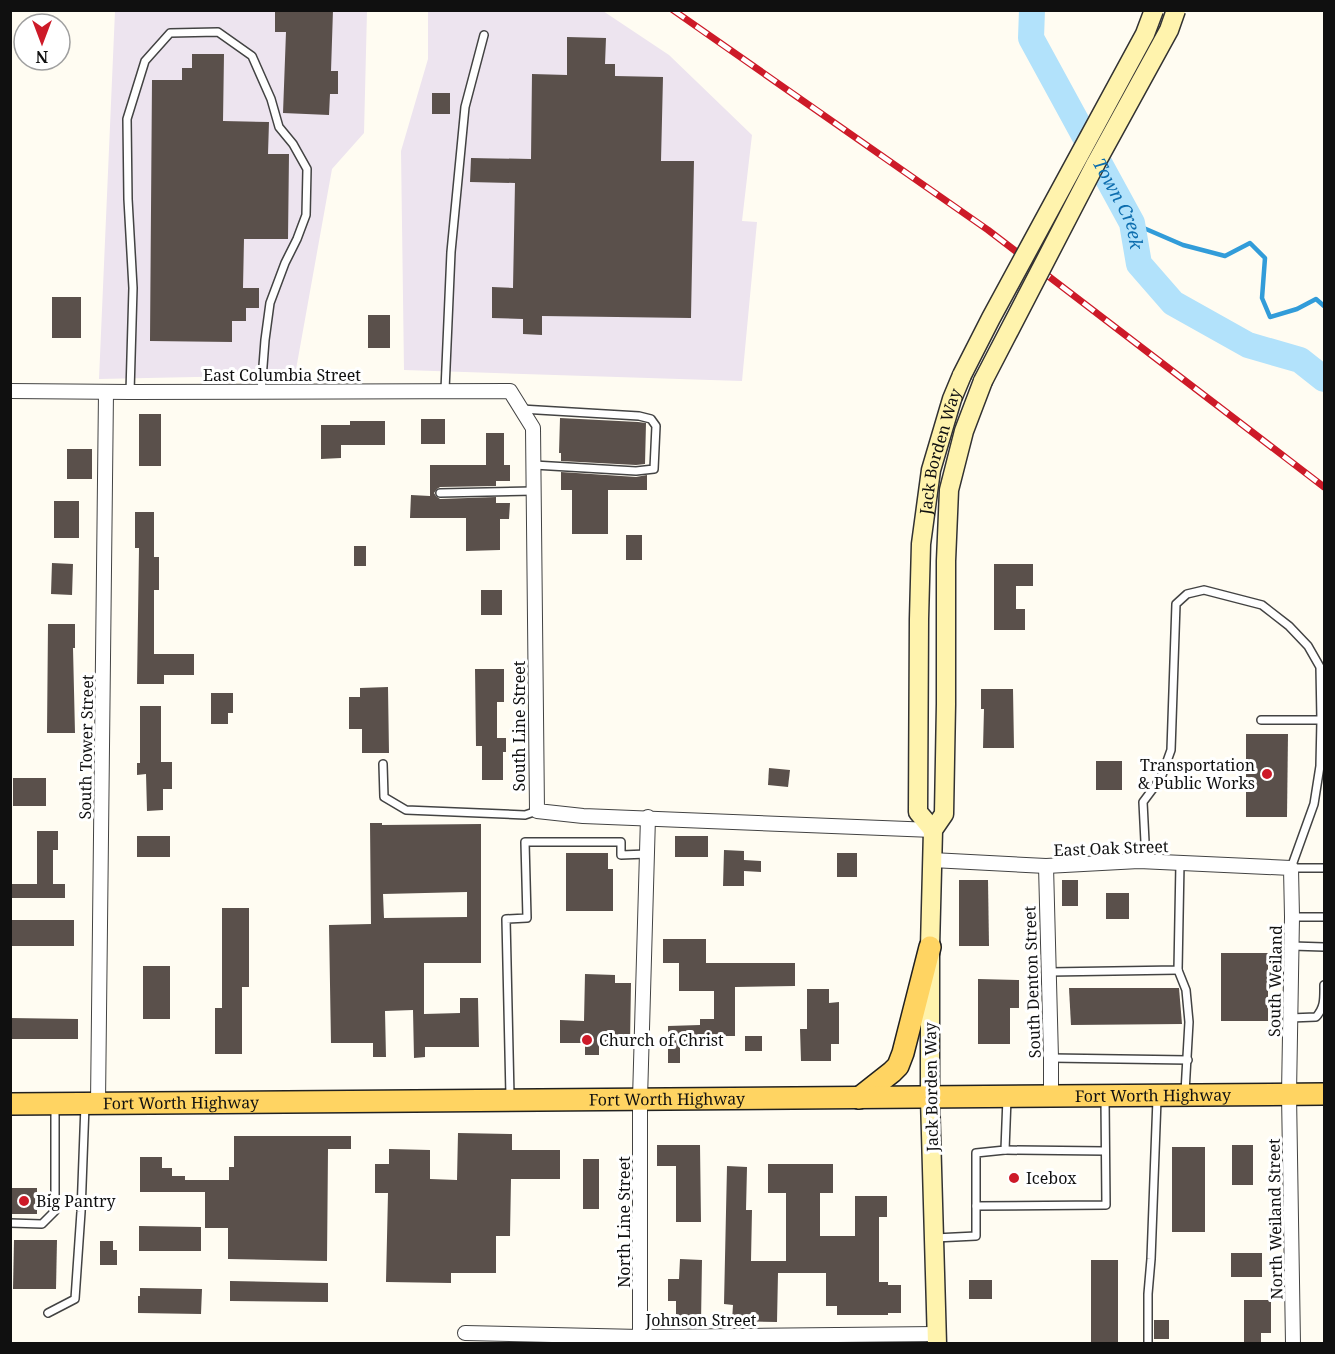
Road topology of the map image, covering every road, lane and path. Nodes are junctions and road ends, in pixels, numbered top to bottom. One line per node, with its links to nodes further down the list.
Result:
1 (1154, 10): 20 (main road, Jack Borden Way, bridge)
2 (1176, 10): 20 (main road, Jack Borden Way, bridge)
3 (484, 35): 4 (lane)
4 (445, 390): 8 (street, East Columbia Street); 9 (street, East Columbia Street)
5 (10, 391): 6 (street, East Columbia Street)
6 (106, 392): 7 (street, East Columbia Street); 51 (street, South Tower Street)
7 (130, 392): 8 (street, East Columbia Street); 8 (lane)
8 (261, 392)
9 (521, 409): 10 (street, East Columbia Street); 11 (lane)
10 (533, 428): 11 (street, South Line Street)
11 (534, 465): 12 (street, South Line Street)
12 (534, 491): 13 (lane); 18 (street, South Line Street)
13 (440, 493)
14 (1261, 720): 15 (lane)
15 (1321, 720): 17 (lane); 23 (lane)
16 (383, 764): 18 (lane)
17 (1322, 766): 26 (lane)
18 (537, 811): 19 (street, South Line Street)
19 (648, 817): 20 (street); 21 (street)
20 (933, 830): 22 (main road, Jack Borden Way)
21 (647, 854): 48 (lane); 49 (street)
22 (932, 860): 25 (street, East Oak Street); 31 (main road, Jack Borden Way)
23 (1146, 862): 24 (street, East Oak Street); 25 (street, East Oak Street)
24 (1180, 863): 26 (street, East Oak Street); 33 (lane)
25 (1046, 866): 34 (street, South Denton Street)
26 (1291, 868): 27 (lane); 28 (street, South Weiland)
27 (1324, 868)
28 (1293, 916): 29 (lane); 30 (street, South Weiland)
29 (1324, 917)
30 (1292, 946): 32 (lane); 36 (street, South Weiland)
31 (930, 947): 46 (main road); 47 (main road, Jack Borden Way)
32 (1324, 947)
33 (1178, 970): 34 (lane); 38 (lane)
34 (1049, 972): 37 (street, South Denton Street)
35 (1324, 985): 36 (lane)
36 (1290, 1018): 39 (street, South Weiland)
37 (1051, 1058): 38 (lane); 45 (street, South Denton Street)
38 (1188, 1060): 43 (lane)
39 (1289, 1094): 40 (main road, Fort Worth Highway); 43 (main road, Fort Worth Highway); 64 (street, North Weiland Street)
40 (1324, 1094)
41 (1106, 1096): 42 (main road, Fort Worth Highway); 45 (main road, Fort Worth Highway); 54 (lane)
42 (1157, 1096): 43 (main road, Fort Worth Highway); 63 (lane)
43 (1185, 1096)
44 (1007, 1097): 45 (main road, Fort Worth Highway); 47 (main road, Fort Worth Highway); 53 (lane)
45 (1051, 1097)
46 (859, 1098): 47 (main road, Fort Worth Highway); 49 (main road, Fort Worth Highway)
47 (930, 1098): 57 (main road, Jack Borden Way)
48 (510, 1100): 49 (main road, Fort Worth Highway); 51 (main road, Fort Worth Highway)
49 (640, 1100): 61 (street, North Line Street)
50 (55, 1103): 51 (main road, Fort Worth Highway); 52 (main road, Fort Worth Highway); 56 (lane)
51 (92, 1103): 58 (lane)
52 (10, 1104)
53 (1005, 1150): 54 (lane); 55 (lane)
54 (1105, 1151): 55 (lane)
55 (976, 1206): 57 (lane)
56 (10, 1224)
57 (934, 1238): 60 (main road, Jack Borden Way)
58 (48, 1313)
59 (465, 1333): 61 (street, Johnson Street)
60 (937, 1339): 62 (street, Johnson Street)
61 (640, 1340): 62 (street, Johnson Street)
62 (658, 1340)
63 (1148, 1344)
64 (1293, 1344)

